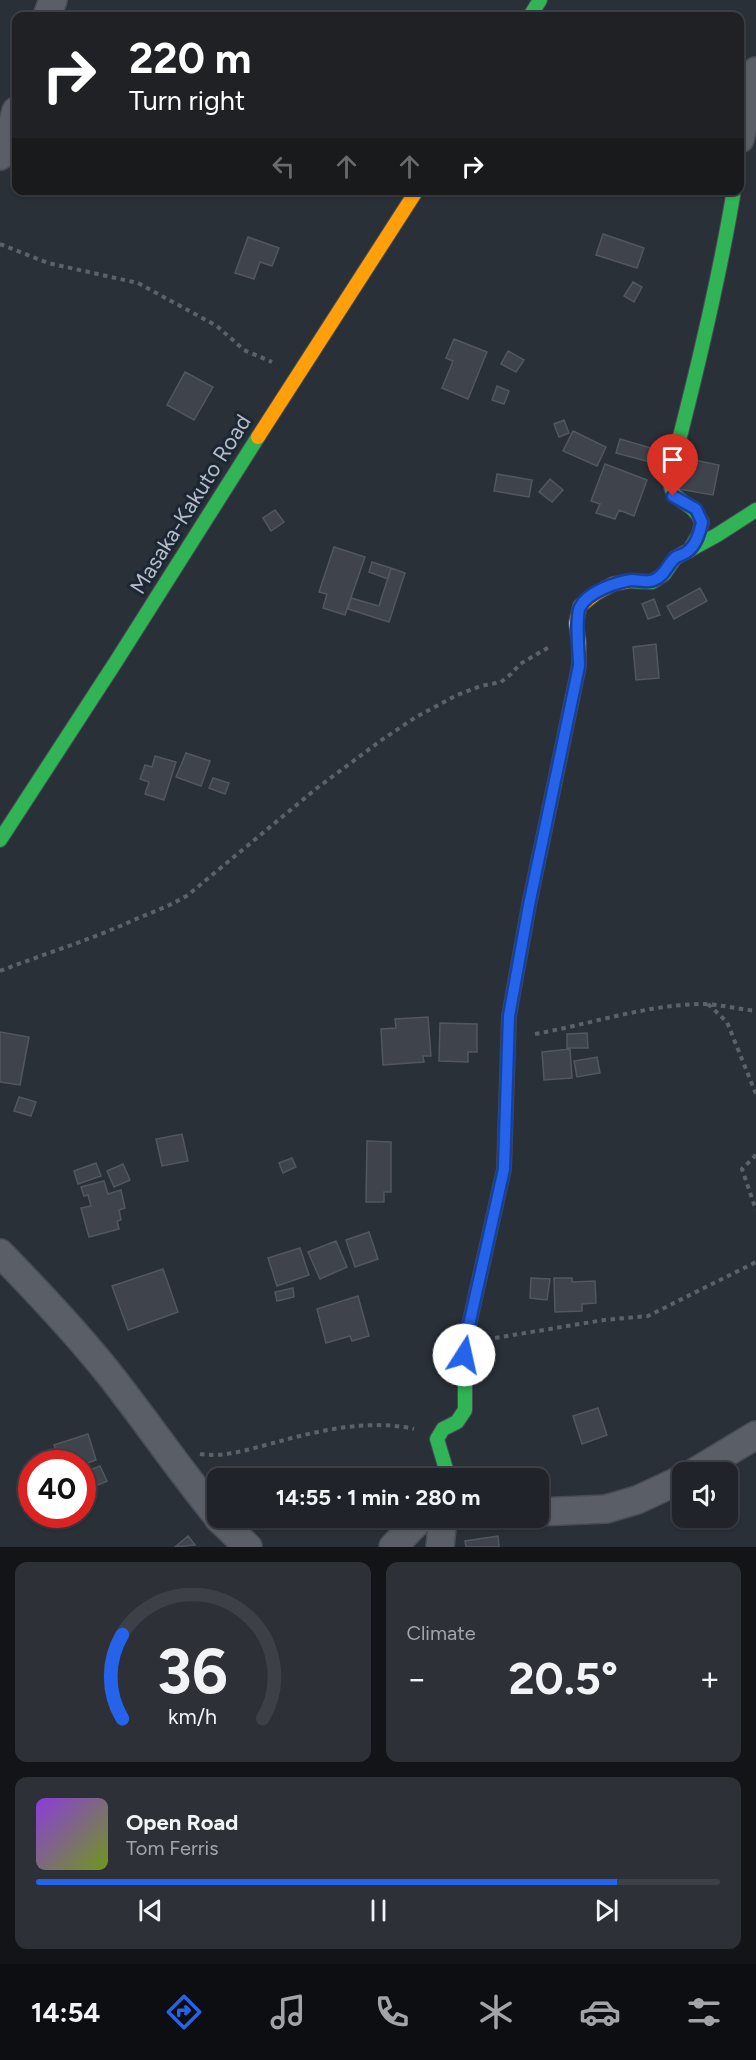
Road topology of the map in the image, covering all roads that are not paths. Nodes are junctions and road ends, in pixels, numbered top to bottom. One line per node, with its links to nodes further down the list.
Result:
1 (756, 71): 2 (street)
2 (744, 121)
3 (12, 126): 4 (street)
4 (0, 156)
5 (414, 195): 9 (main road, Masaka-Kakuto Road)
6 (733, 195): 8 (main road)
7 (756, 510): 8 (main road)
8 (689, 551): 13 (main road)
9 (0, 840)
10 (0, 1253): 15 (street)
11 (756, 1435): 12 (street)
12 (711, 1462)
13 (446, 1468)
14 (672, 1484): 16 (street)
15 (207, 1504)
16 (549, 1512)
17 (228, 1528): 20 (street)
18 (411, 1528): 21 (street)
19 (442, 1528): 22 (street)
20 (248, 1547)
21 (393, 1547)
22 (440, 1547)

